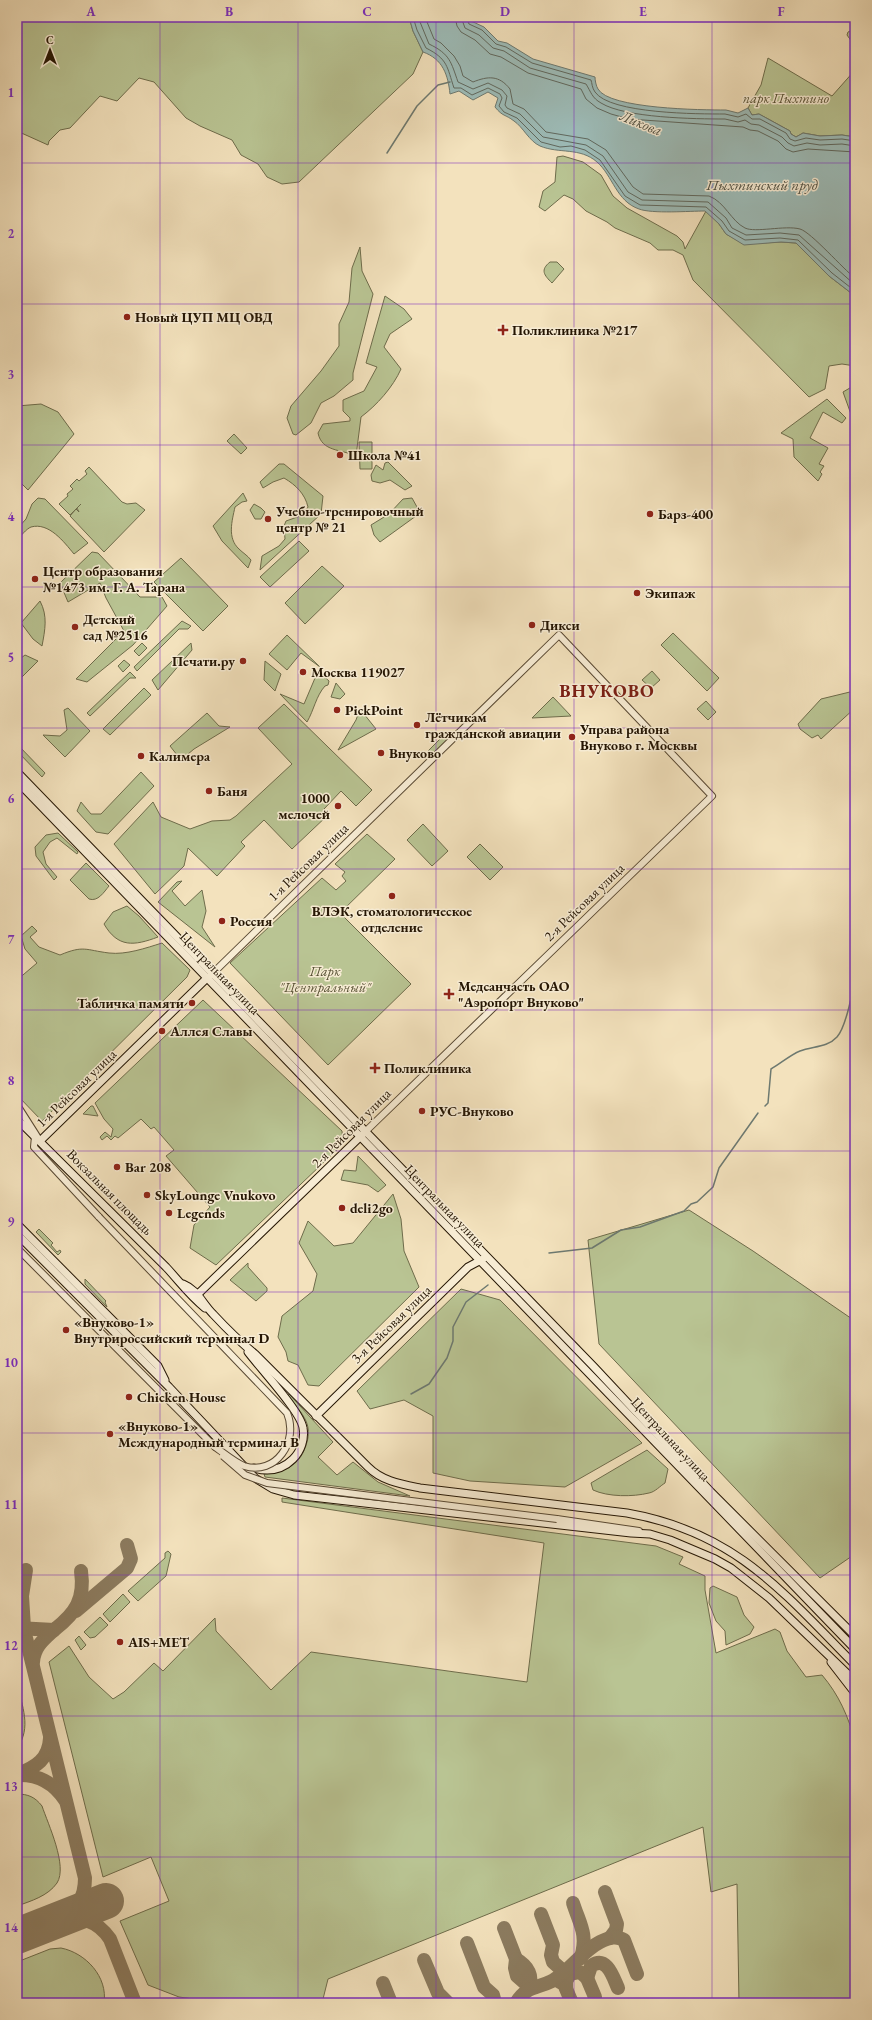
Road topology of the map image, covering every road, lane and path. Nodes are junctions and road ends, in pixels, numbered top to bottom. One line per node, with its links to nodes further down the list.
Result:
1 (17, 772): 4 (main road, Центральная улица)
2 (17, 781): 4 (main road, Центральная улица)
3 (712, 796): 4 (street, 1-я Рейсовая улица); 7 (street, 2-я Рейсовая улица)
4 (210, 976): 7 (main road, Центральная улица); 8 (main road, 1-я Рейсовая улица)
5 (17, 1105): 8 (street)
6 (17, 1119): 8 (main road, Вокзальная площадь)
7 (363, 1134): 12 (main road, Центральная улица); 13 (main road, Центральная улица); 17 (main road, 2-я Рейсовая улица)
8 (38, 1138): 14 (main road, Вокзальная площадь); 22 (street, bridge)
9 (17, 1224): 16 (main road)
10 (17, 1234): 15 (main road)
11 (17, 1248): 22 (street)
12 (487, 1258): 13 (main road, 3-я Рейсовая улица); 25 (main road, Центральная улица)
13 (479, 1260): 21 (main road, 3-я Рейсовая улица); 27 (main road, Центральная улица)
14 (183, 1284): 17 (main road, Вокзальная площадь); 18 (main road, Вокзальная площадь)
15 (75, 1294): 16 (main road); 20 (main road)
16 (87, 1294): 20 (main road)
17 (198, 1294): 18 (main road, Вокзальная площадь)
18 (212, 1313): 19 (main road, Вокзальная площадь)
19 (238, 1340): 21 (main road, Вокзальная площадь); 23 (main road)
20 (169, 1387): 23 (main road)
21 (316, 1416): 28 (main road, Вокзальная площадь)
22 (215, 1447): 24 (street, bridge)
23 (242, 1465): 24 (main road)
24 (650, 1534): 26 (main road)
25 (855, 1636)
26 (820, 1647): 29 (main road); 30 (main road)
27 (855, 1649)
28 (855, 1665)
29 (855, 1681)
30 (855, 1693)

